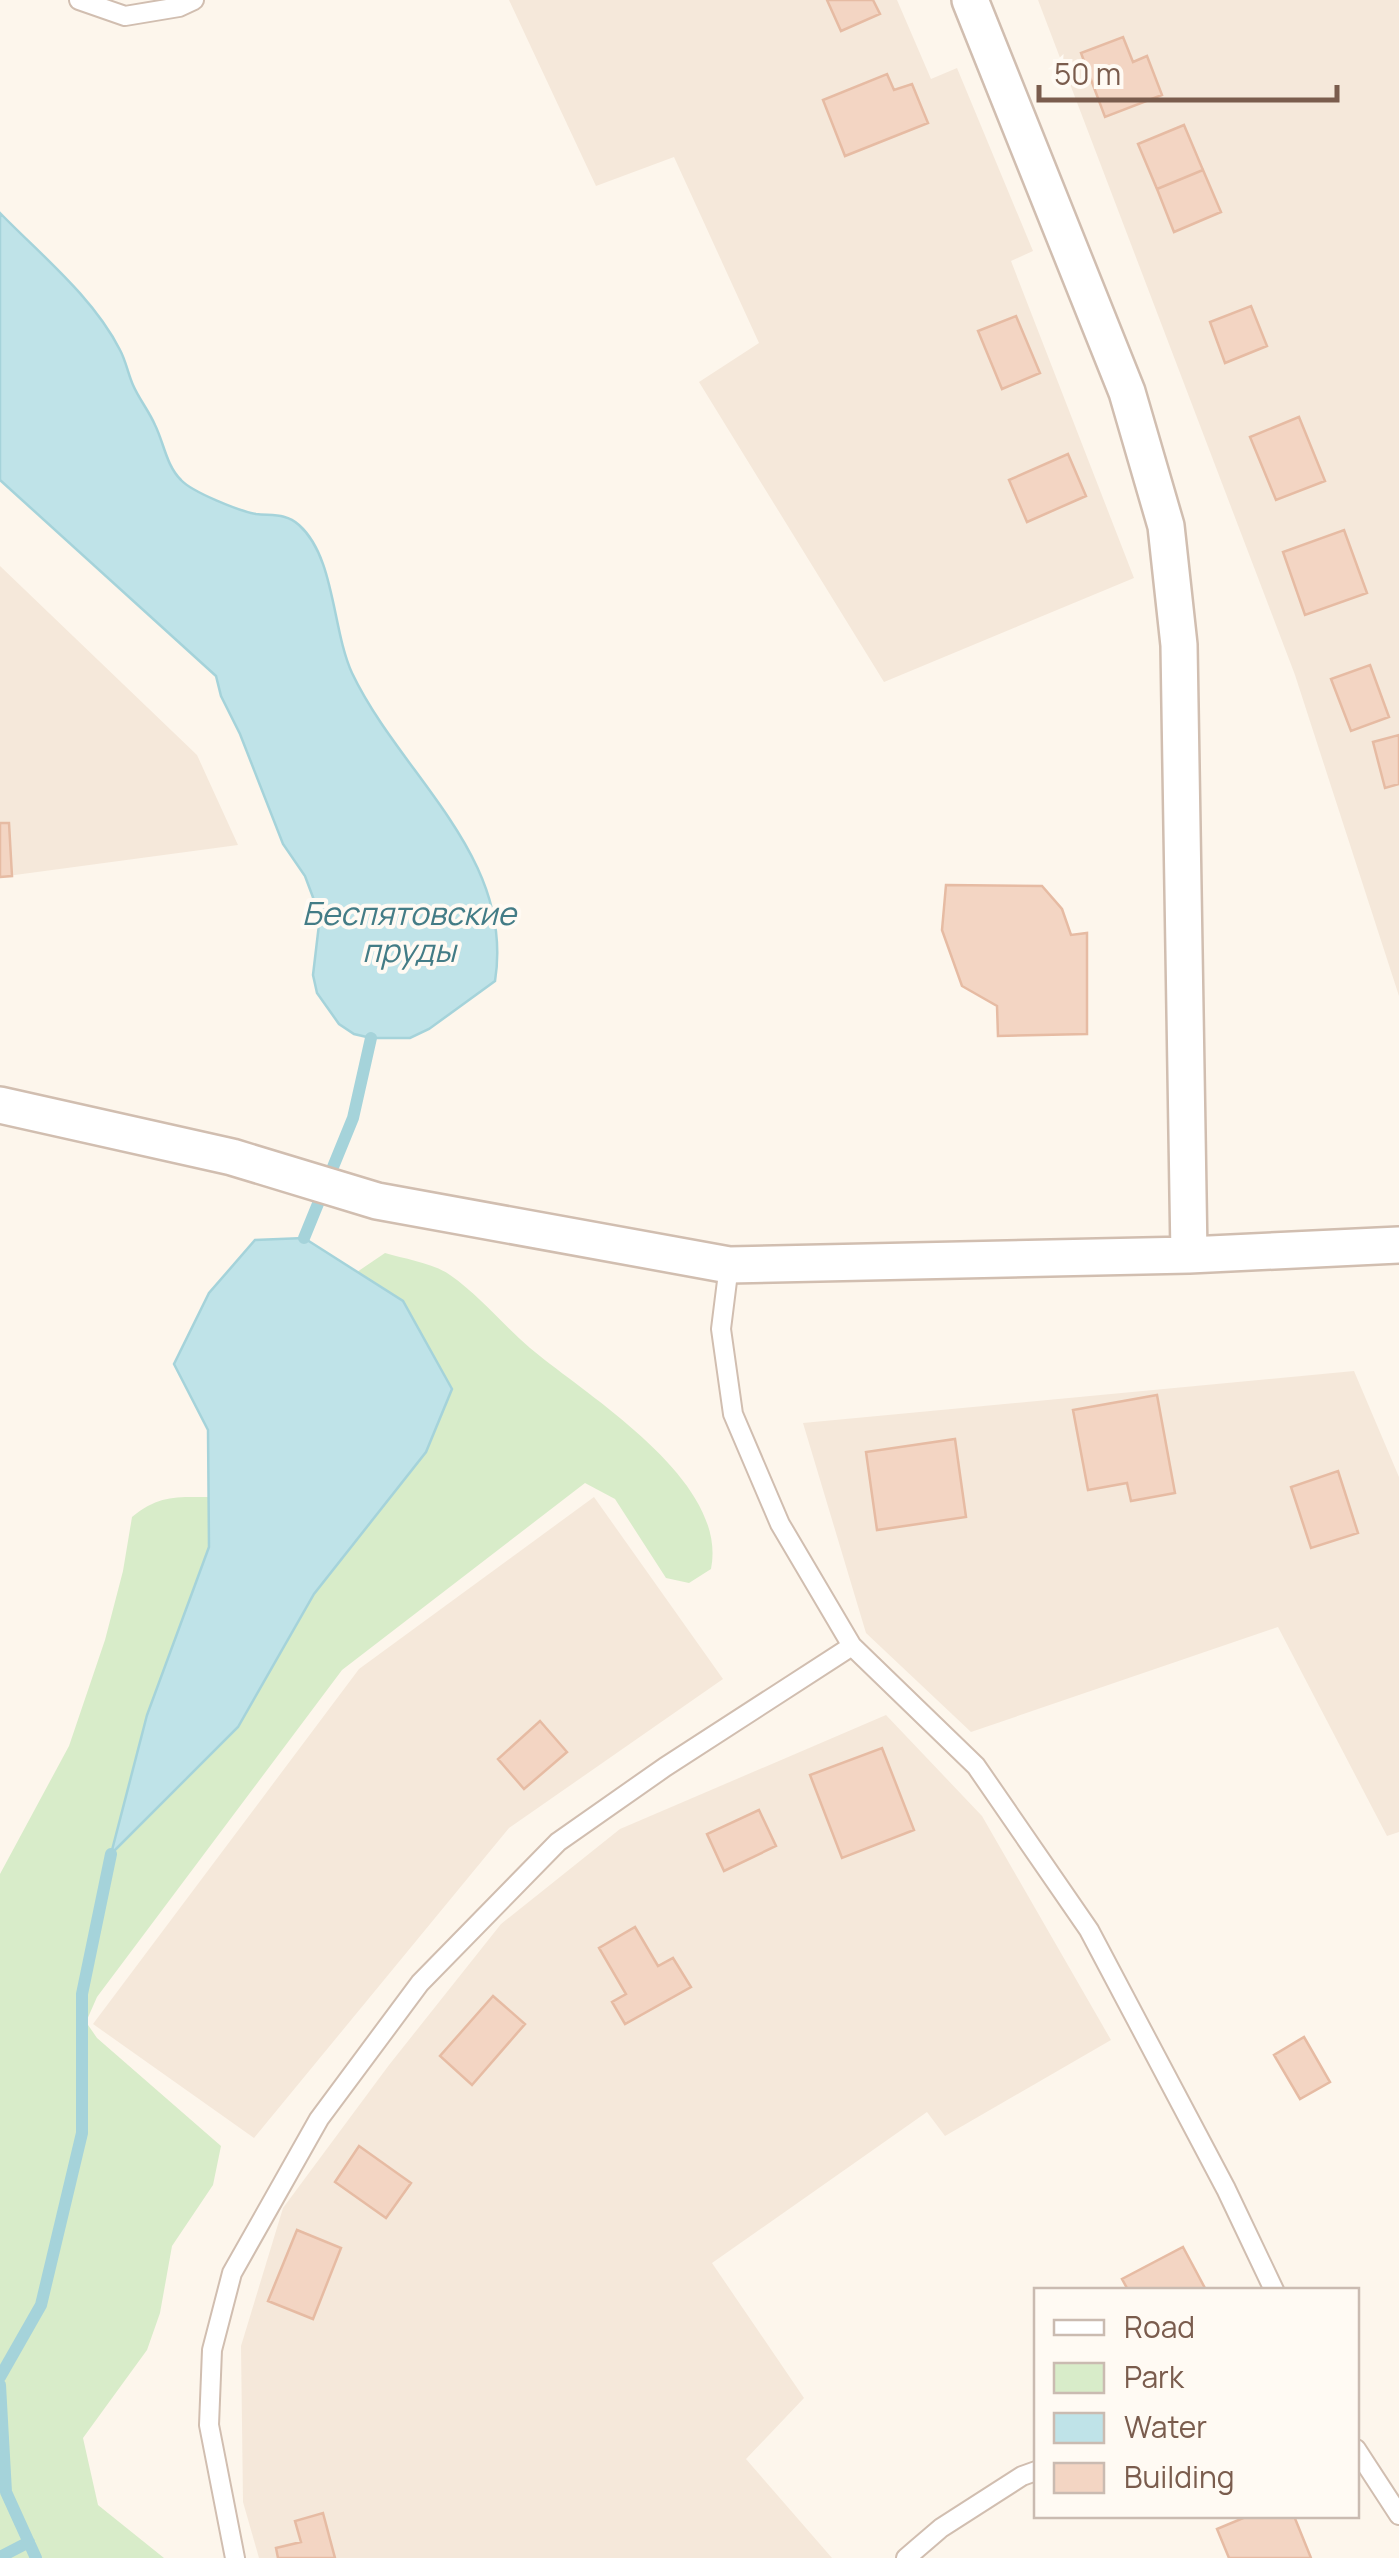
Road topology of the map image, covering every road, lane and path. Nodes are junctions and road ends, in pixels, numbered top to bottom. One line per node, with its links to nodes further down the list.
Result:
1 (79, 0): 2 (lane)
2 (194, 0)
3 (970, 0): 6 (street)
4 (0, 1104): 7 (street)
5 (1399, 1245): 6 (street)
6 (1189, 1255): 7 (street)
7 (729, 1265): 8 (lane)
8 (852, 1646): 9 (lane); 13 (lane)
9 (1273, 2288)
10 (1359, 2454): 12 (lane)
11 (1034, 2472): 14 (lane)
12 (1399, 2515)
13 (235, 2558)
14 (906, 2558)

